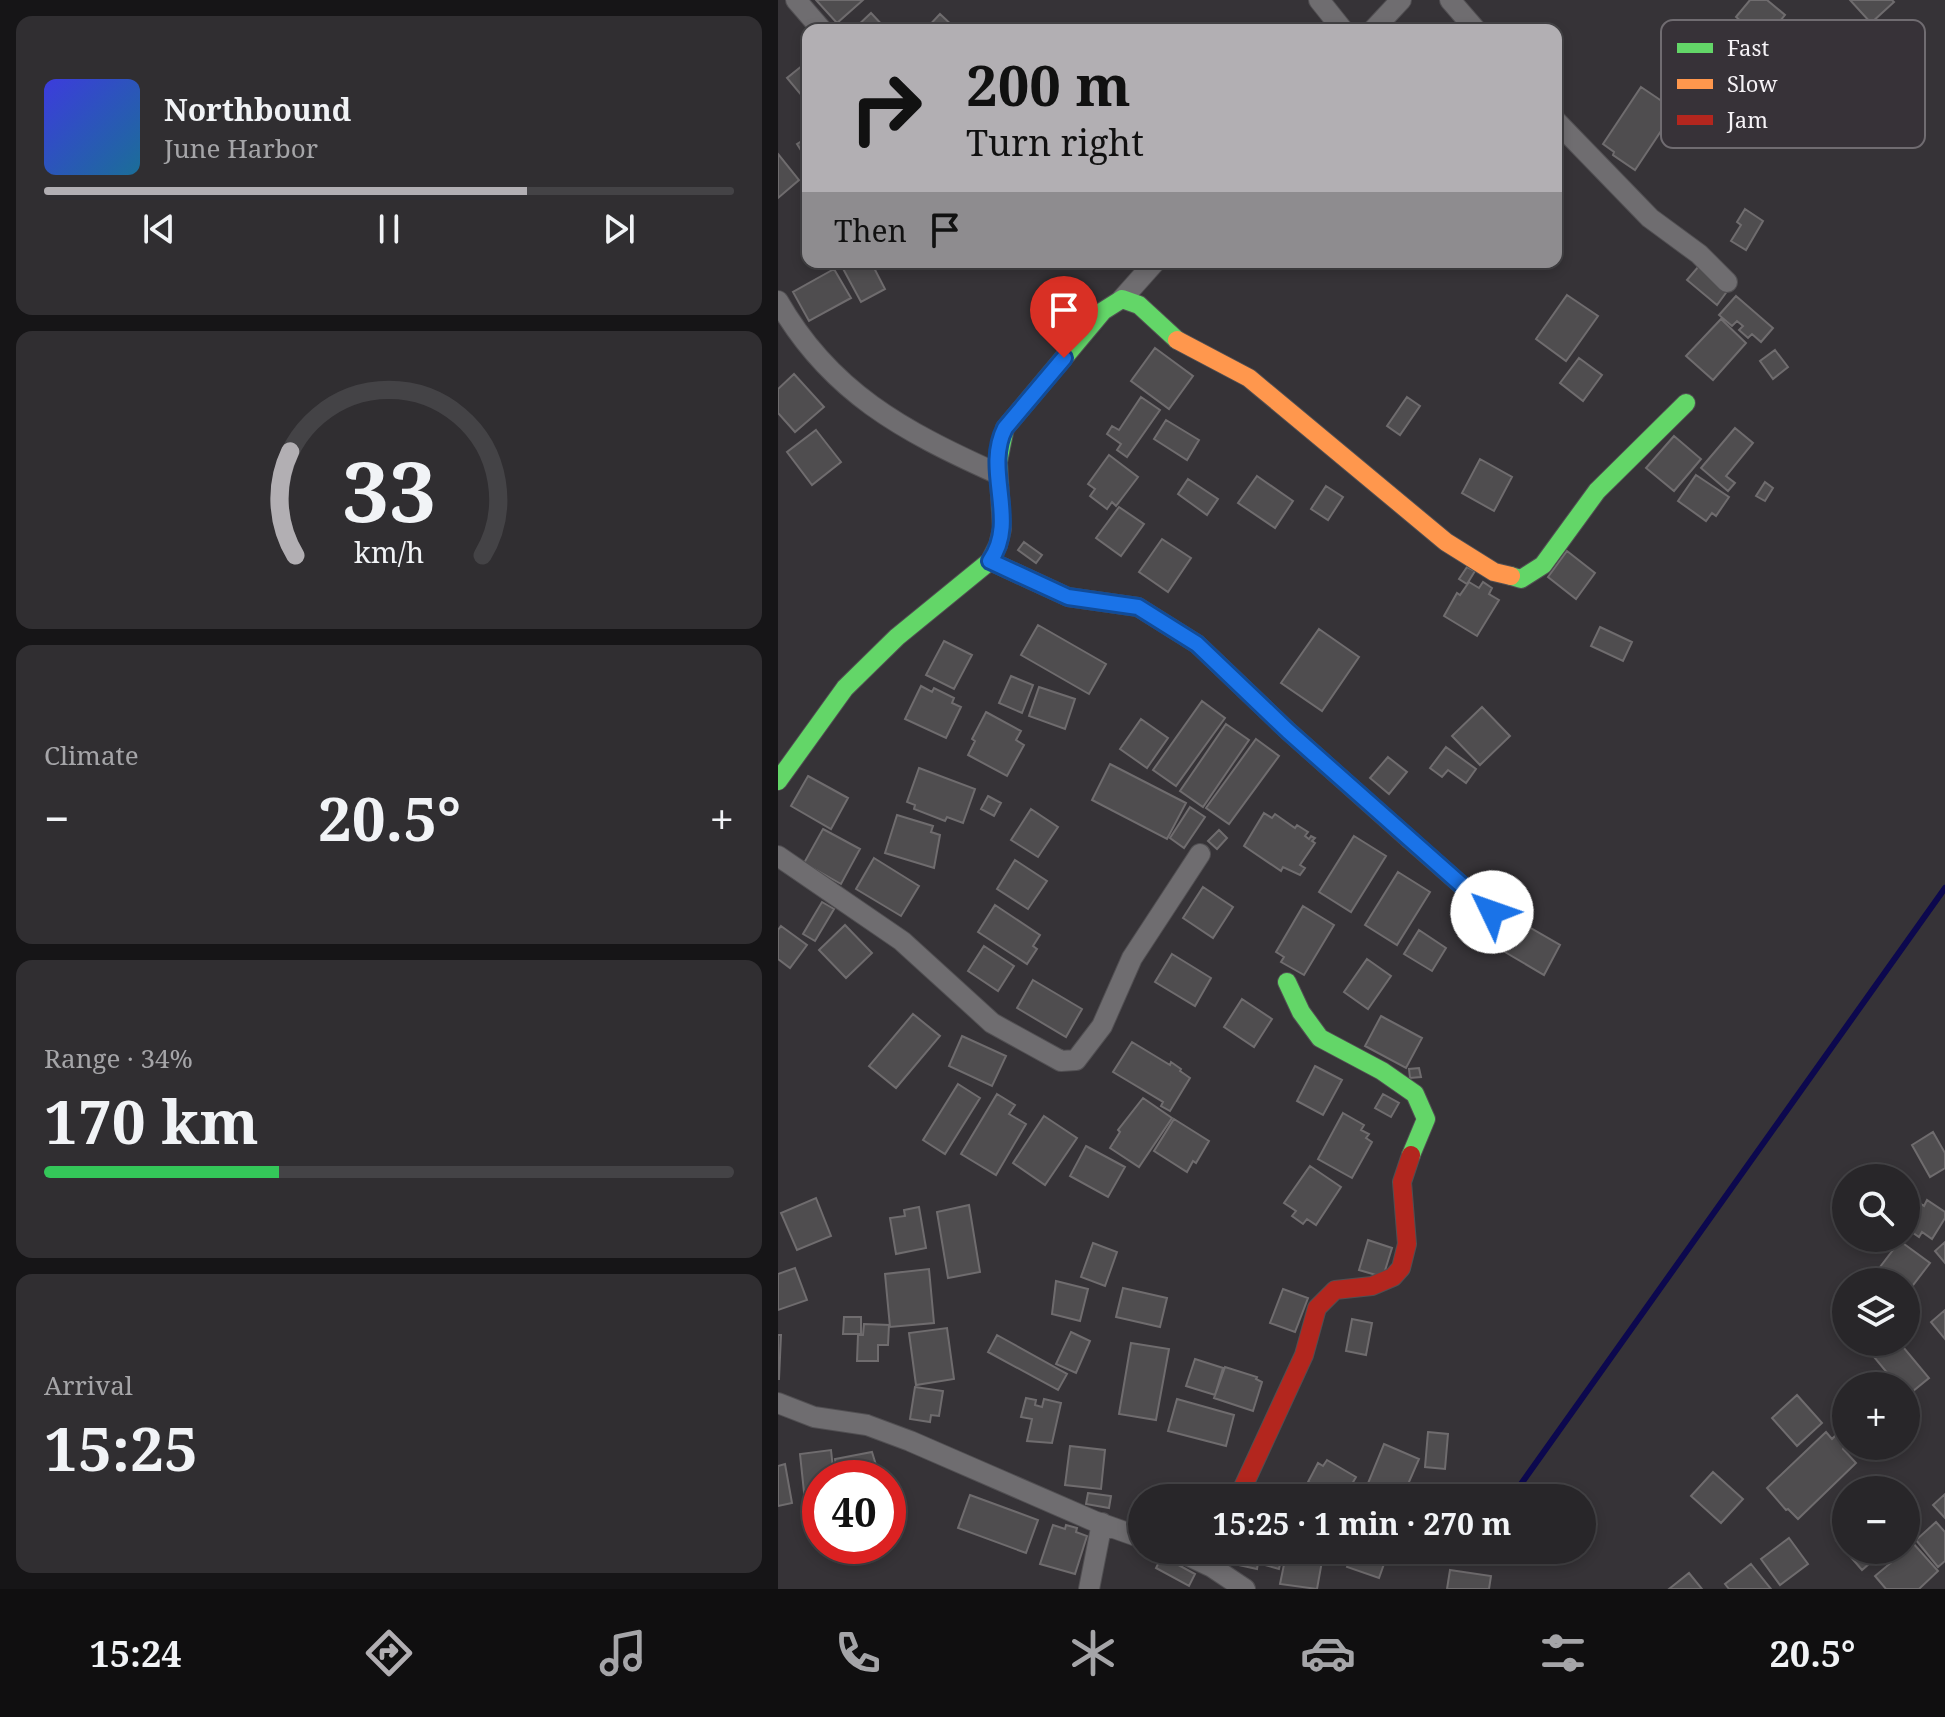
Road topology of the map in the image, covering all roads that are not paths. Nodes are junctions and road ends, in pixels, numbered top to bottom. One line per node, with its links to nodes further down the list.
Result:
1 (796, 0): 5 (street)
2 (1319, 0): 6 (street)
3 (1401, 0): 7 (street)
4 (1450, 0): 8 (street)
5 (817, 24)
6 (1338, 24)
7 (1379, 24)
8 (1471, 24)
9 (1562, 127): 11 (street)
10 (1150, 268): 12 (street)
11 (1727, 282)
12 (1122, 299): 14 (street); 15 (street)
13 (778, 301): 15 (street)
14 (1686, 403)
15 (996, 473): 16 (street)
16 (990, 561): 17 (street); 20 (street)
17 (778, 781)
18 (1200, 854): 19 (street)
19 (778, 856)
20 (1492, 912)
21 (1287, 982): 23 (street)
22 (778, 1403): 24 (street)
23 (1244, 1484)
24 (1102, 1523): 25 (street); 27 (street)
25 (1128, 1533)
26 (1220, 1564): 28 (street)
27 (1089, 1589)
28 (1245, 1589)

